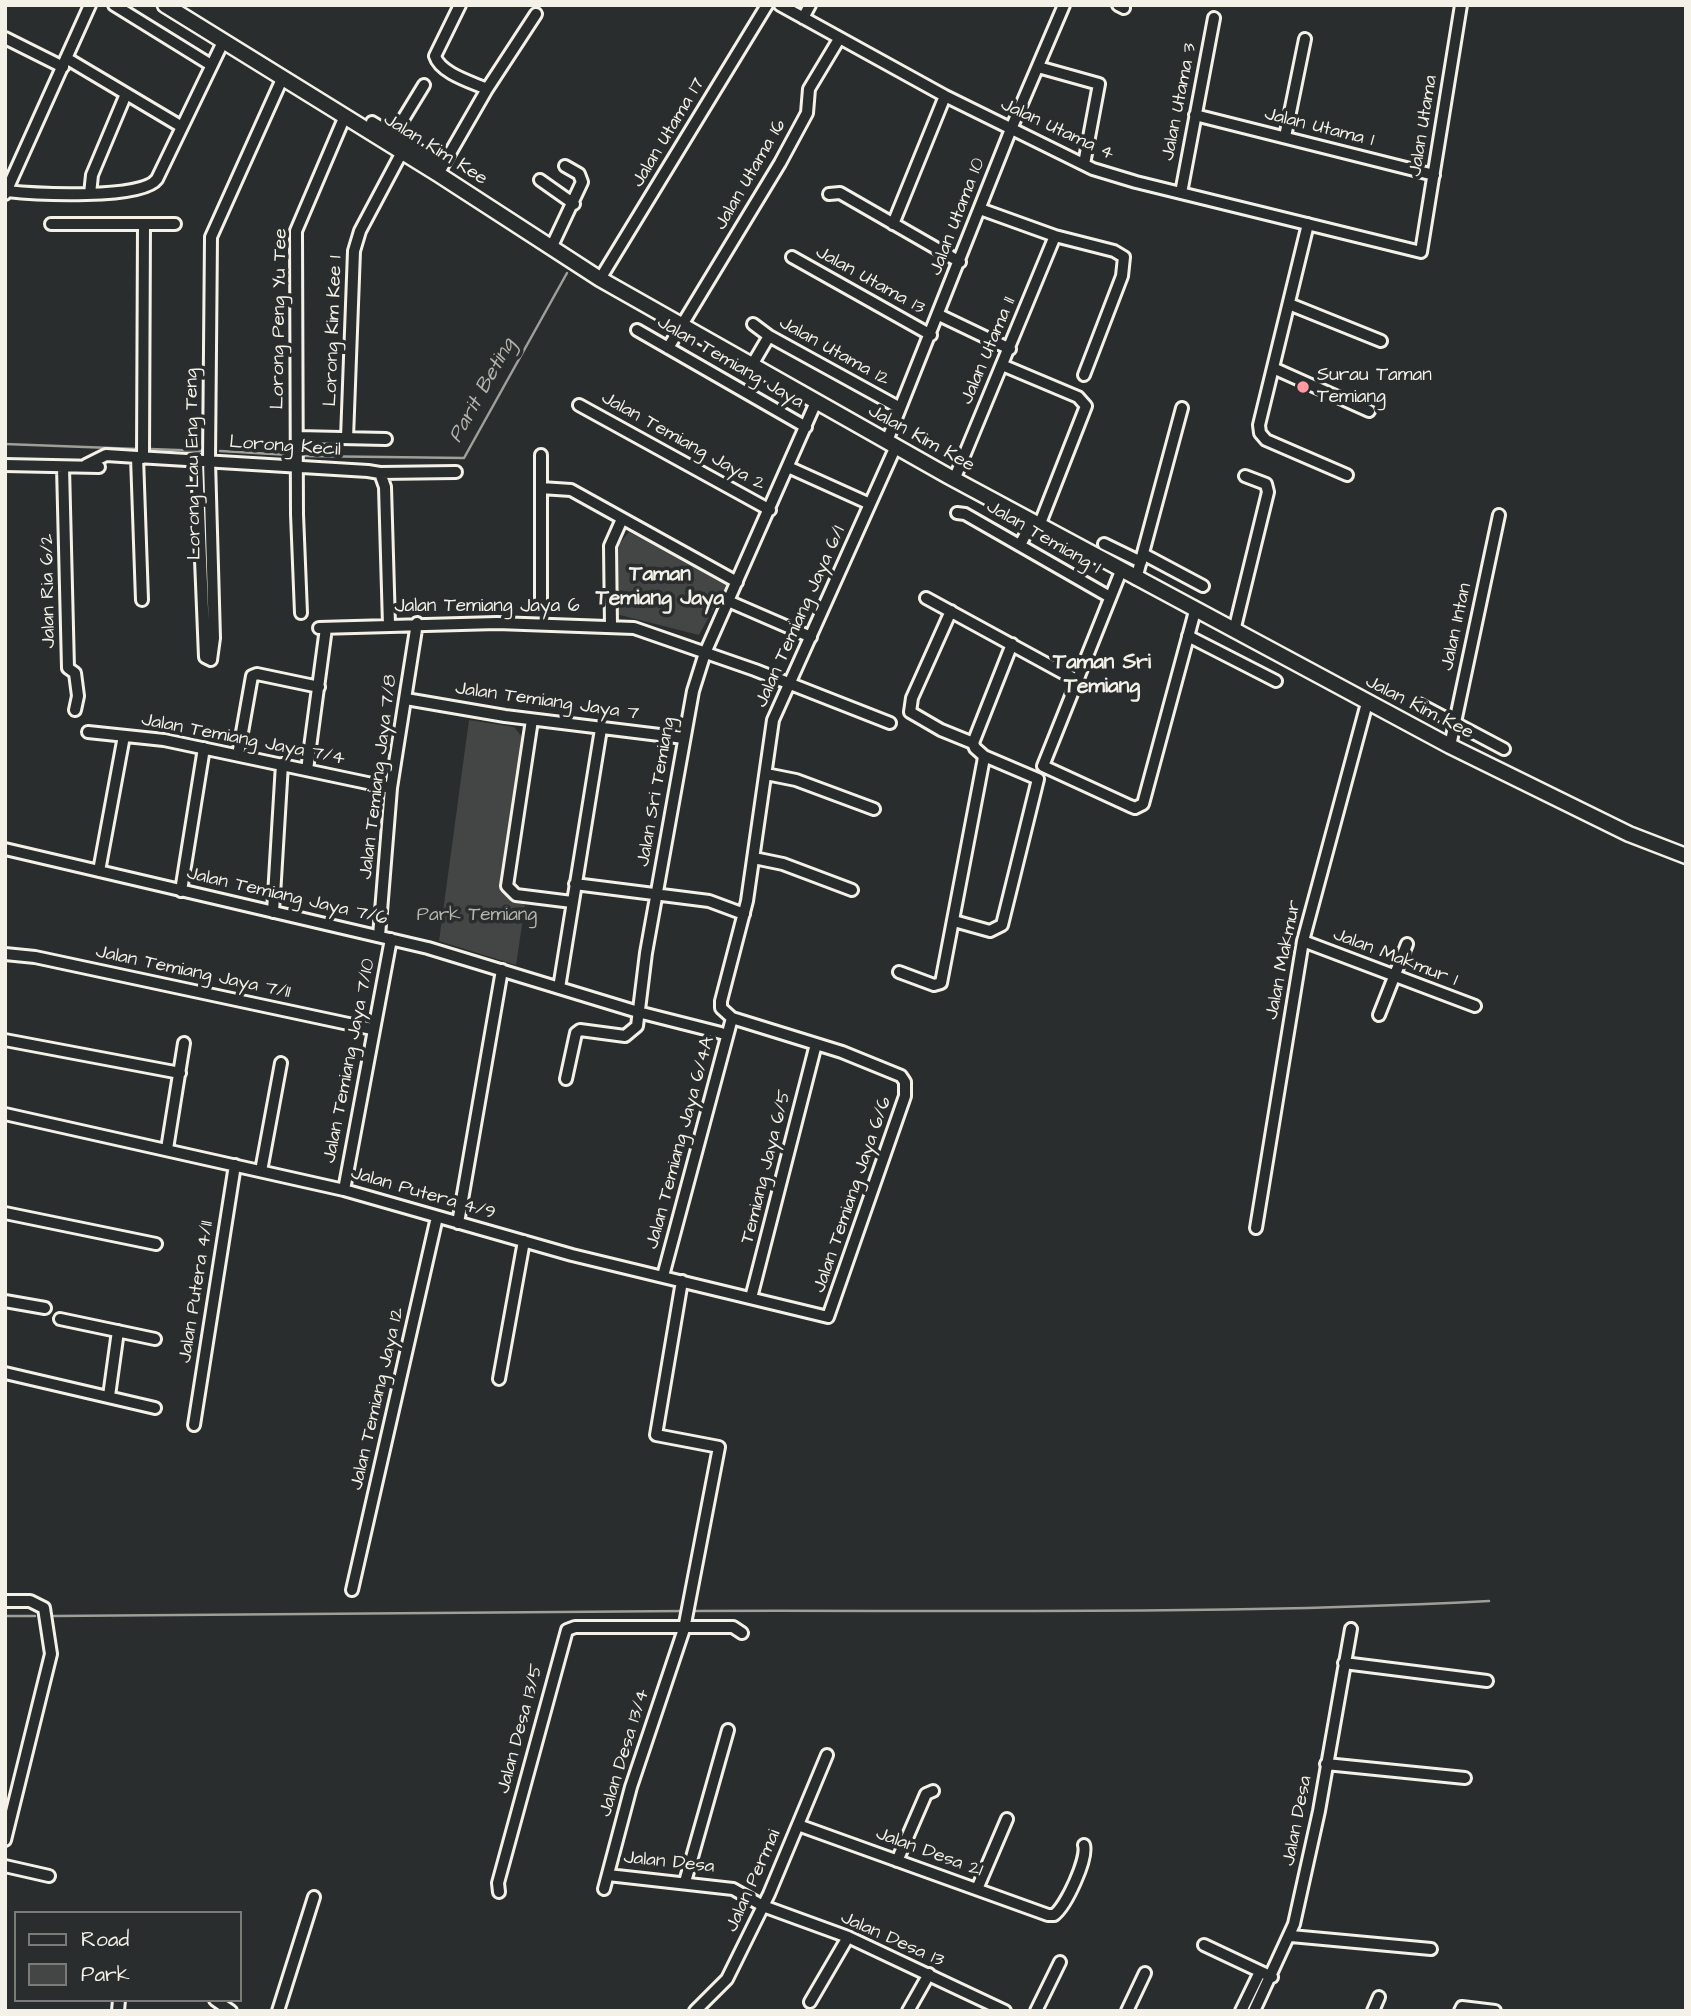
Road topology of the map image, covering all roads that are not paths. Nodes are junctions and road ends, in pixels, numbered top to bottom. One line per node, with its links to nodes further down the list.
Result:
1 (90, 5): 17 (street)
2 (114, 5): 18 (street)
3 (165, 5): 16 (street, Jalan Kim Kee)
4 (460, 5): 22 (street)
5 (767, 5): 54 (street, Jalan Utama 17)
6 (780, 5): 11 (street, Jalan Utama 4)
7 (810, 5): 11 (street)
8 (1064, 5): 19 (street, Jalan Utama 10)
9 (1461, 5): 36 (street, Jalan Utama)
10 (536, 14): 22 (street)
11 (803, 18): 14 (street, Jalan Utama 4)
12 (1214, 18): 25 (street, Jalan Utama 3)
13 (5, 38): 17 (street)
14 (839, 39): 24 (street, Jalan Utama 4); 58 (street, Jalan Utama 16)
15 (1306, 39): 30 (street)
16 (223, 42): 18 (street); 20 (street, Jalan Kim Kee)
17 (65, 63): 23 (street); 38 (street)
18 (211, 65): 28 (street)
19 (1038, 67): 29 (street, Jalan Utama 10); 33 (street)
20 (282, 79): 26 (street, Jalan Kim Kee); 80 (street, Lorong Lau Eng Teng)
21 (424, 85): 31 (street)
22 (487, 89): 35 (street)
23 (126, 94): 28 (street); 40 (street)
24 (945, 96): 29 (street, Jalan Utama 4); 47 (street)
25 (1195, 115): 30 (street, Jalan Utama 1); 39 (street, Jalan Utama 3)
26 (345, 116): 31 (street, Jalan Kim Kee); 78 (street, Lorong Peng Yu Tee)
27 (372, 122): 31 (street)
28 (182, 127): 40 (street)
29 (1011, 129): 33 (street, Jalan Utama 4); 43 (street, Jalan Utama 10)
30 (1285, 137): 36 (street, Jalan Utama 1)
31 (391, 139): 32 (street, Jalan Kim Kee); 35 (street)
32 (402, 152): 35 (street, Jalan Kim Kee); 75 (street, Lorong Kim Kee 1)
33 (1084, 164): 39 (street, Jalan Utama 4)
34 (565, 166): 42 (street)
35 (441, 170): 50 (street, Jalan Kim Kee)
36 (1434, 175): 51 (street, Jalan Utama)
37 (540, 180): 42 (street)
38 (6, 192): 40 (street)
39 (1181, 193): 48 (street, Jalan Utama 4)
40 (90, 194)
41 (829, 194): 47 (street)
42 (574, 205): 50 (street)
43 (980, 209): 49 (street); 53 (street, Jalan Utama 10)
44 (145, 223): 45 (street); 46 (street); 79 (street)
45 (51, 224)
46 (175, 224)
47 (893, 224): 53 (street)
48 (1308, 224): 51 (street, Jalan Utama 4); 55 (street)
49 (1055, 236): 64 (street, Jalan Utama 11); 68 (street)
50 (551, 248): 54 (street, Jalan Kim Kee)
51 (1422, 252)
52 (792, 257): 60 (street, Jalan Utama 13)
53 (960, 262): 56 (street, Jalan Utama 10)
54 (600, 279): 58 (street, Jalan Kim Kee)
55 (1289, 304): 62 (street); 67 (street)
56 (939, 315): 60 (street, Jalan Utama 10); 64 (street)
57 (753, 324): 61 (street, Jalan Utama 12)
58 (681, 326): 63 (street, Jalan Utama 16); 65 (street, Jalan Kim Kee)
59 (637, 330): 63 (street, Jalan Temiang Jaya)
60 (931, 335): 71 (street, Jalan Utama 10)
61 (769, 336): 65 (street); 71 (street, Jalan Utama 12)
62 (1381, 341)
63 (668, 348): 74 (street, Jalan Temiang Jaya)
64 (1010, 349): 66 (street, Jalan Utama 11)
65 (752, 365): 69 (street, Jalan Kim Kee)
66 (1002, 365): 92 (street, Jalan Utama 11); 99 (street)
67 (1273, 368): 73 (street); 90 (street)
68 (1084, 375)
69 (817, 402): 74 (street, Jalan Sri Temiang); 77 (street, Jalan Kim Kee)
70 (579, 405): 95 (street, Jalan Temiang Jaya 2)
71 (900, 408): 77 (street, Jalan Utama 10)
72 (1182, 408): 102 (street)
73 (1369, 411)
74 (806, 427): 87 (street, Jalan Sri Temiang)
75 (346, 438): 76 (street); 78 (street)
76 (386, 439)
77 (891, 444): 92 (street, Jalan Kim Kee); 94 (street, Jalan Temiang Jaya 6/1)
78 (297, 451): 80 (street, Lorong Kecil); 89 (street, Lorong Kecil); 114 (street, Lorong Peng Yu Tee)
79 (142, 452): 82 (street, Lorong Kecil); 85 (street, Lorong Kecil); 109 (street)
80 (210, 454): 82 (street, Lorong Kecil); 82 (street, Lorong Lau Eng Teng)
81 (541, 456): 93 (street)
82 (197, 462)
83 (5, 465): 84 (street)
84 (63, 467): 85 (street); 130 (street, Jalan Ria 6/2)
85 (84, 467): 86 (street)
86 (99, 467)
87 (788, 467): 94 (street); 95 (street, Jalan Sri Temiang)
88 (456, 471): 89 (street, Lorong Kecil)
89 (380, 473): 116 (street)
90 (1347, 475)
91 (1245, 476): 118 (street)
92 (954, 480): 99 (street, Jalan Kim Kee)
93 (541, 488): 98 (street); 111 (street)
94 (870, 504): 120 (street, Jalan Temiang Jaya 6/1)
95 (770, 510): 105 (street, Jalan Sri Temiang)
96 (957, 513): 101 (street, Jalan Temiang 1)
97 (1499, 515): 132 (street, Jalan Intan)
98 (622, 519): 105 (street); 117 (street)
99 (1035, 524): 101 (street); 103 (street, Jalan Kim Kee)
100 (1104, 544): 102 (street)
101 (1020, 545): 107 (street, Jalan Temiang 1)
102 (1142, 558): 104 (street); 106 (street)
103 (1121, 571): 104 (street, Jalan Kim Kee); 107 (street)
104 (1136, 579): 113 (street, Jalan Kim Kee)
105 (737, 582): 110 (street, Jalan Sri Temiang)
106 (1203, 586)
107 (1110, 597): 123 (street)
108 (926, 598): 112 (street)
109 (142, 600)
110 (728, 601): 120 (street); 122 (street, Jalan Sri Temiang)
111 (541, 606)
112 (951, 611): 121 (street); 138 (street)
113 (1195, 611): 118 (street, Jalan Kim Kee); 119 (street)
114 (301, 613)
115 (417, 623): 116 (street, Jalan Temiang Jaya 6); 117 (street, Jalan Temiang Jaya 6); 127 (street, Jalan Temiang Jaya 7/8)
116 (389, 625): 126 (street, Jalan Temiang Jaya 6)
117 (611, 626): 122 (street, Jalan Temiang Jaya 6)
118 (1234, 631): 128 (street, Jalan Kim Kee)
119 (1188, 636): 123 (street); 124 (street)
120 (811, 637): 125 (street, Jalan Temiang Jaya 6/1)
121 (1012, 644): 123 (street); 138 (street)
122 (705, 653): 125 (street, Jalan Temiang Jaya 6); 137 (street, Jalan Sri Temiang)
123 (1078, 681)
124 (1276, 681)
125 (789, 684): 133 (street, Jalan Temiang Jaya 6); 146 (street, Jalan Temiang Jaya 6/1)
126 (318, 687): 142 (street); 145 (street)
127 (405, 699): 131 (street, Jalan Temiang Jaya 7); 147 (street, Jalan Temiang Jaya 7/8)
128 (1367, 703): 139 (street, Jalan Kim Kee); 162 (street, Jalan Makmur)
129 (1419, 704): 132 (street)
130 (75, 710)
131 (532, 720): 134 (street, Jalan Temiang Jaya 7); 157 (street)
132 (1455, 722): 139 (street, Jalan Intan); 141 (street)
133 (890, 723)
134 (601, 729): 137 (street, Jalan Temiang Jaya 7); 153 (street)
135 (88, 733): 136 (street, Jalan Temiang Jaya 7/4)
136 (124, 736): 140 (street, Jalan Temiang Jaya 7/4); 152 (street)
137 (684, 738): 156 (street, Jalan Sri Temiang)
138 (973, 743): 143 (street)
139 (1450, 746): 150 (street, Jalan Kim Kee)
140 (204, 748): 142 (street, Jalan Temiang Jaya 7/4); 155 (street)
141 (1504, 749)
142 (238, 755): 144 (street, Jalan Temiang Jaya 7/4)
143 (984, 756): 160 (street); 160 (street)
144 (282, 764): 145 (street, Jalan Temiang Jaya 7/4); 158 (street)
145 (307, 770): 147 (street, Jalan Temiang Jaya 7/4)
146 (766, 774): 148 (street); 151 (street, Jalan Temiang Jaya 6/1)
147 (391, 788): 161 (street, Jalan Temiang Jaya 7/8)
148 (874, 808)
149 (5, 849): 152 (street, Jalan Temiang Jaya 7/6)
150 (1686, 856)
151 (754, 858): 154 (street); 159 (street, Jalan Temiang Jaya 6/1)
152 (99, 871): 155 (street, Jalan Temiang Jaya 7/6)
153 (575, 884): 156 (street); 157 (street)
154 (852, 890)
155 (181, 891): 158 (street, Jalan Temiang Jaya 7/6)
156 (656, 894): 159 (street); 170 (street, Jalan Sri Temiang)
157 (572, 902): 168 (street)
158 (273, 912): 161 (street, Jalan Temiang Jaya 7/6)
159 (744, 914): 172 (street, Jalan Temiang Jaya 6/1)
160 (954, 921): 166 (street)
161 (385, 937): 165 (street, Jalan Temiang Jaya 7/6); 173 (street, Jalan Temiang Jaya 7/10)
162 (1303, 942): 167 (street, Jalan Makmur 1); 189 (street, Jalan Makmur)
163 (1407, 944): 167 (street)
164 (6, 954): 173 (street, Jalan Temiang Jaya 7/11)
165 (502, 970): 168 (street, Jalan Temiang Jaya 7/6); 188 (street)
166 (899, 972)
167 (1394, 976): 169 (street, Jalan Makmur 1); 171 (street)
168 (559, 988): 170 (street, Jalan Temiang Jaya 7/6)
169 (1475, 1006)
170 (638, 1012): 174 (street, Jalan Temiang Jaya 7/6); 180 (street, Jalan Sri Temiang)
171 (1379, 1015)
172 (728, 1016): 177 (street); 192 (street, Jalan Temiang Jaya 6/4A)
173 (372, 1029): 185 (street, Jalan Temiang Jaya 7/10)
174 (721, 1034)
175 (5, 1040): 179 (street)
176 (184, 1043): 179 (street)
177 (816, 1044): 194 (street, Temiang Jaya 6/5); 197 (street, Jalan Temiang Jaya 6/6)
178 (281, 1063): 184 (street)
179 (180, 1073): 182 (street)
180 (566, 1079)
181 (5, 1114): 182 (street, Jalan Putera 4/9)
182 (167, 1149): 183 (street, Jalan Putera 4/9)
183 (235, 1165): 184 (street, Jalan Putera 4/9); 205 (street, Jalan Putera 4/11)
184 (261, 1171): 185 (street, Jalan Putera 4/9)
185 (344, 1190): 187 (street, Jalan Putera 4/9)
186 (5, 1213): 191 (street)
187 (437, 1217): 188 (street, Jalan Putera 4/9); 206 (street, Jalan Temiang Jaya 12)
188 (458, 1223): 190 (street, Jalan Putera 4/9)
189 (1255, 1228)
190 (524, 1241): 192 (street, Jalan Putera 4/9); 202 (street)
191 (156, 1244)
192 (663, 1276): 193 (street, Jalan Putera 4/9)
193 (682, 1281): 194 (street, Jalan Putera 4/9); 208 (street, Jalan Desa 13/4)
194 (751, 1298): 197 (street, Jalan Putera 4/9)
195 (5, 1301): 196 (street)
196 (45, 1308)
197 (828, 1317)
198 (60, 1319): 199 (street)
199 (118, 1332): 200 (street); 203 (street)
200 (155, 1339)
201 (5, 1373): 203 (street)
202 (499, 1379)
203 (109, 1396): 204 (street)
204 (155, 1408)
205 (194, 1424)
206 (352, 1590)
207 (5, 1601): 219 (street)
208 (684, 1629): 210 (street, Jalan Desa 13/5); 225 (street, Jalan Desa 13/4); 230 (street, Jalan Desa 13/5)
209 (1351, 1629): 211 (street, Jalan Desa)
210 (742, 1633)
211 (1344, 1663): 212 (street); 215 (street, Jalan Desa)
212 (1487, 1681)
213 (728, 1730): 227 (street)
214 (827, 1755): 220 (street, Jalan Permai)
215 (1326, 1764): 216 (street); 233 (street, Jalan Desa)
216 (1465, 1778)
217 (933, 1791): 223 (street)
218 (1007, 1819): 229 (street)
219 (7, 1825): 221 (street)
220 (798, 1825): 223 (street, Jalan Desa 21); 232 (street, Jalan Permai)
221 (5, 1840)
222 (1084, 1845): 229 (street, Jalan Desa 21)
223 (897, 1860): 229 (street, Jalan Desa 21)
224 (5, 1866): 226 (street)
225 (608, 1875): 227 (street, Jalan Desa); 228 (street, Jalan Desa 13/4)
226 (49, 1876)
227 (685, 1882): 232 (street, Jalan Desa)
228 (604, 1889)
229 (977, 1889)
230 (499, 1892)
231 (314, 1896): 245 (street)
232 (763, 1906): 234 (street, Jalan Desa 13); 246 (street, Jalan Permai)
233 (1291, 1936): 236 (street); 241 (street, Jalan Desa)
234 (848, 1937): 240 (street, Jalan Desa 13); 243 (street)
235 (1204, 1945): 238 (street)
236 (1431, 1949)
237 (1060, 1962): 249 (street)
238 (1260, 1972): 241 (street); 251 (street)
239 (1145, 1973): 250 (street)
240 (929, 1974): 247 (street); 248 (street, Jalan Desa 13)
241 (1272, 1977): 252 (street, Jalan Desa)
242 (1379, 1997): 253 (street)
243 (810, 2003)
244 (1461, 2009): 254 (street)
245 (278, 2011)
246 (695, 2011)
247 (908, 2011)
248 (1005, 2011)
249 (1036, 2011)
250 (1127, 2011)
251 (1241, 2011)
252 (1255, 2011)
253 (1373, 2011)
254 (1495, 2011)

